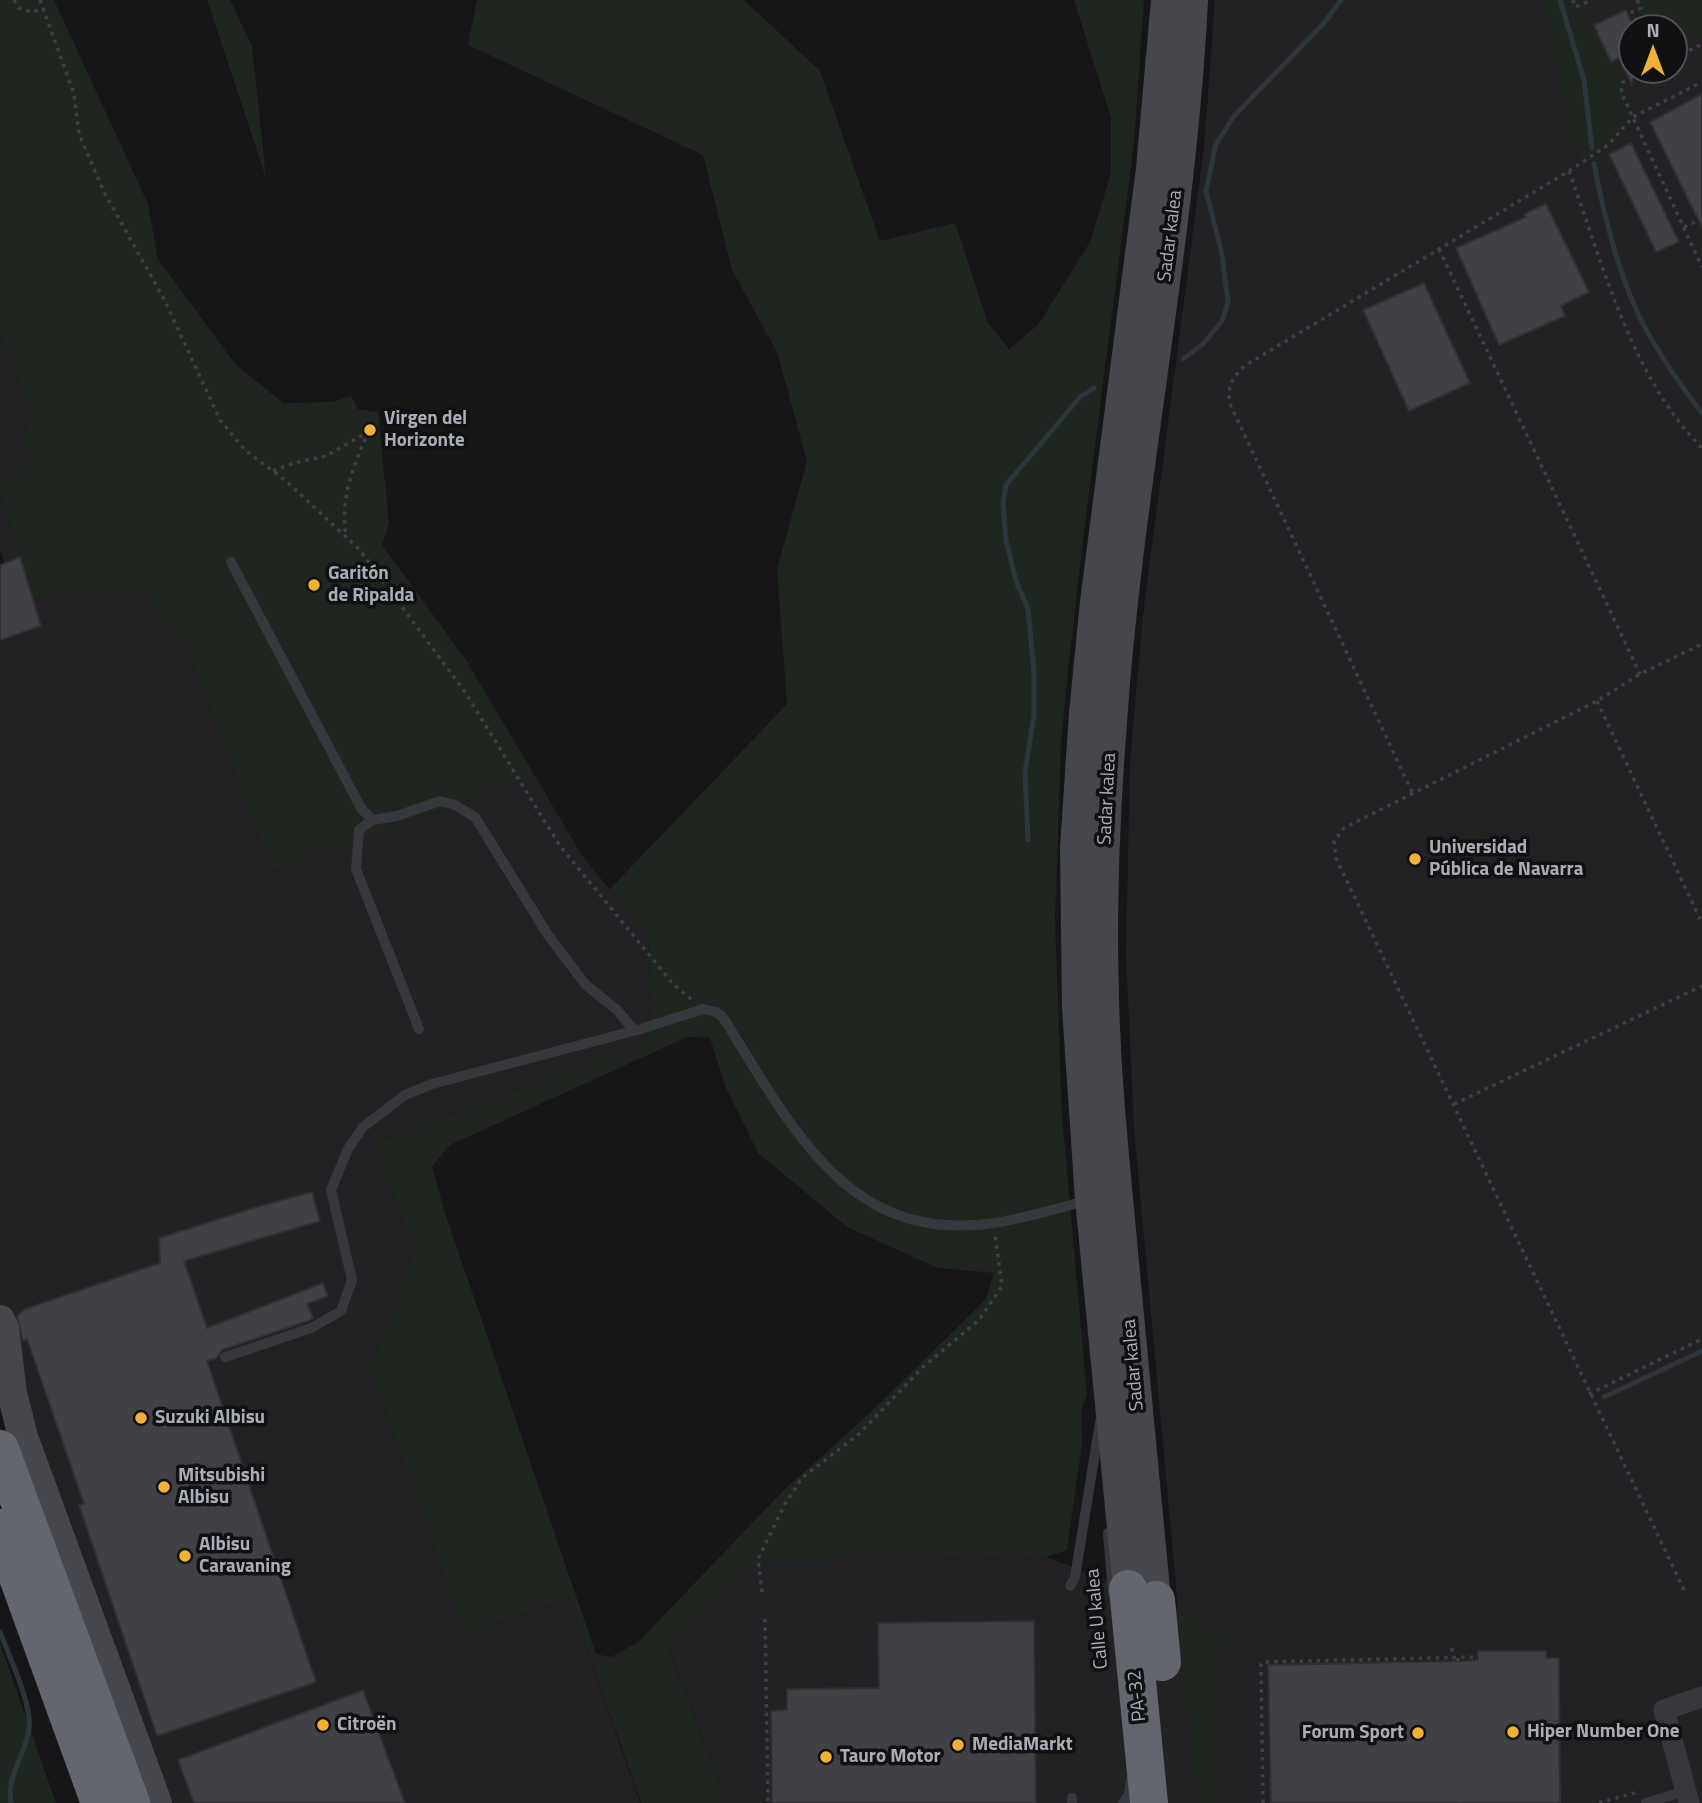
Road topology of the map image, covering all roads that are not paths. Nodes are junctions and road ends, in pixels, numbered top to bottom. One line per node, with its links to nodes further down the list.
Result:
1 (1166, 0): 7 (street, Sadar kalea)
2 (1193, 0): 7 (street, Sadar kalea)
3 (231, 562): 4 (lane)
4 (372, 820): 5 (lane); 6 (lane)
5 (419, 1029)
6 (634, 1030): 7 (lane); 9 (lane)
7 (1104, 1198): 10 (street, Sadar kalea); 17 (street, Sadar kalea)
8 (0, 1320): 23 (street)
9 (225, 1357)
10 (1107, 1384): 11 (lane, Calle U kalea); 17 (street, Sadar kalea)
11 (1099, 1429): 13 (lane, Calle U kalea); 16 (lane, Calle U kalea)
12 (0, 1449): 22 (highway)
13 (1104, 1483)
14 (1107, 1524): 17 (lane, Calle U kalea)
15 (0, 1528): 21 (highway)
16 (1070, 1586)
17 (1133, 1598): 25 (highway, PA-32 / PA-32); 26 (highway, PA-32)
18 (1702, 1697): 20 (street)
19 (1131, 1763): 24 (lane)
20 (1687, 1797): 27 (lane)
21 (100, 1803)
22 (131, 1803)
23 (156, 1803)
24 (1123, 1803)
25 (1149, 1803)
26 (1175, 1803)
27 (1646, 1803)

